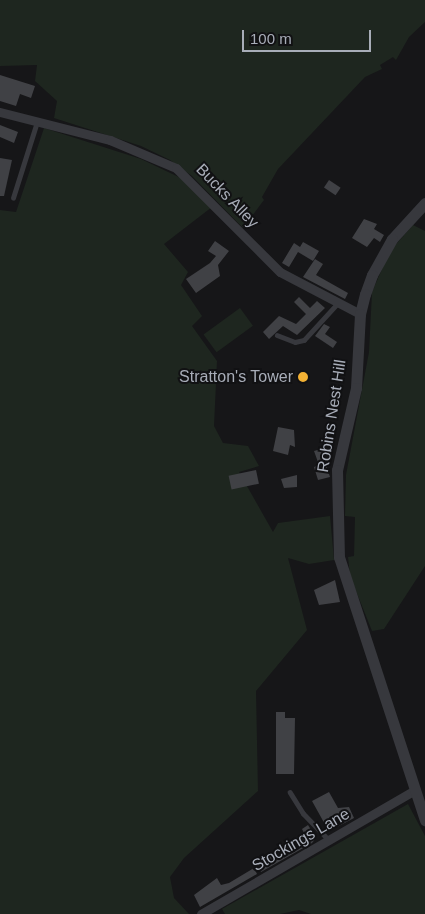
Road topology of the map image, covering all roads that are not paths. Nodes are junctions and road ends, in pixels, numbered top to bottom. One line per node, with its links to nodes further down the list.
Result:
1 (0, 112): 2 (street, Bucks Alley)
2 (38, 120): 3 (lane); 5 (street, Bucks Alley)
3 (13, 198)
4 (425, 203): 6 (street, Robins Nest Hill)
5 (337, 304): 6 (street, Bucks Alley); 7 (lane)
6 (360, 314): 8 (street, Robins Nest Hill)
7 (277, 335)
8 (415, 790): 10 (street, Robins Nest Hill); 11 (street, Stockings Lane)
9 (290, 792): 11 (lane)
10 (425, 820)
11 (330, 841): 12 (street, Stockings Lane)
12 (201, 914)

